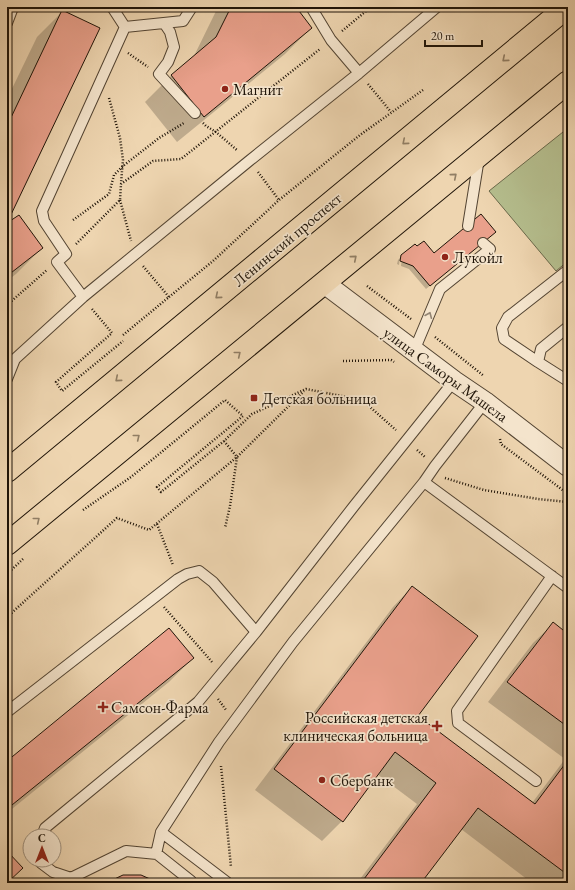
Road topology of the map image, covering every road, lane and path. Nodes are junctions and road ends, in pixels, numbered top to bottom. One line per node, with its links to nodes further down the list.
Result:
1 (112, 7): 10 (lane)
2 (192, 7): 9 (lane)
3 (310, 7): 11 (lane)
4 (371, 7): 11 (path)
5 (437, 7): 13 (lane)
6 (567, 7): 53 (main road, Ленинский проспект, one-way to 53)
7 (12, 10): 8 (lane)
8 (7, 23)
9 (164, 23): 10 (lane); 14 (lane)
10 (125, 26): 12 (lane)
11 (331, 40): 13 (lane); 22 (path)
12 (117, 46): 14 (path); 15 (lane)
13 (359, 73): 18 (path); 31 (lane)
14 (159, 74): 19 (lane)
15 (104, 76): 21 (path); 26 (lane)
16 (568, 82): 20 (main road)
17 (423, 90): 18 (path)
18 (391, 112): 32 (path)
19 (195, 113): 21 (path)
20 (479, 155): 24 (lane); 29 (main road, one-way to 20)
21 (123, 166): 22 (path); 23 (path)
22 (121, 184): 26 (path)
23 (73, 220)
24 (468, 226)
25 (484, 243): 36 (lane, one-way to 25)
26 (66, 254): 27 (lane)
27 (57, 262): 31 (lane); 33 (path)
28 (568, 270): 40 (lane)
29 (324, 283): 39 (street, улица Саморы Машела); 58 (main road, one-way to 29)
30 (367, 286): 36 (path)
31 (83, 297): 38 (path); 42 (lane)
32 (169, 297)
33 (7, 305)
34 (155, 309): 37 (path)
35 (568, 327): 40 (lane)
36 (424, 329): 39 (lane); 41 (path)
37 (123, 335)
38 (123, 341)
39 (414, 351): 43 (street, улица Саморы Машела)
40 (538, 362): 44 (lane)
41 (486, 378)
42 (7, 379)
43 (454, 381): 46 (street, улица Саморы Машела); 66 (lane)
44 (568, 381)
45 (306, 389): 51 (path)
46 (485, 402): 52 (street, улица Саморы Машела); 54 (lane)
47 (252, 414): 49 (path)
48 (232, 426): 49 (path); 50 (path); 55 (path)
49 (236, 430): 50 (path)
50 (224, 441): 51 (path)
51 (237, 457): 56 (path); 57 (path)
52 (568, 466)
53 (7, 471)
54 (424, 482): 61 (lane); 70 (lane)
55 (82, 510)
56 (157, 524): 62 (path); 65 (path)
57 (225, 528)
58 (7, 544)
59 (23, 559): 60 (path)
60 (7, 574)
61 (552, 576): 63 (lane); 72 (lane)
62 (178, 579): 64 (lane); 66 (lane)
63 (566, 583)
64 (155, 597): 67 (path); 69 (lane)
65 (7, 617)
66 (256, 632): 67 (lane)
67 (222, 673): 68 (lane)
68 (209, 688): 70 (path); 73 (lane)
69 (7, 712)
70 (234, 721): 71 (lane)
71 (219, 742): 74 (lane); 76 (path)
72 (536, 780)
73 (45, 828)
74 (161, 832): 75 (lane); 80 (lane)
75 (156, 854): 78 (lane); 79 (lane)
76 (231, 867)
77 (48, 868): 78 (lane)
78 (70, 880)
79 (192, 883)
80 (228, 883)

